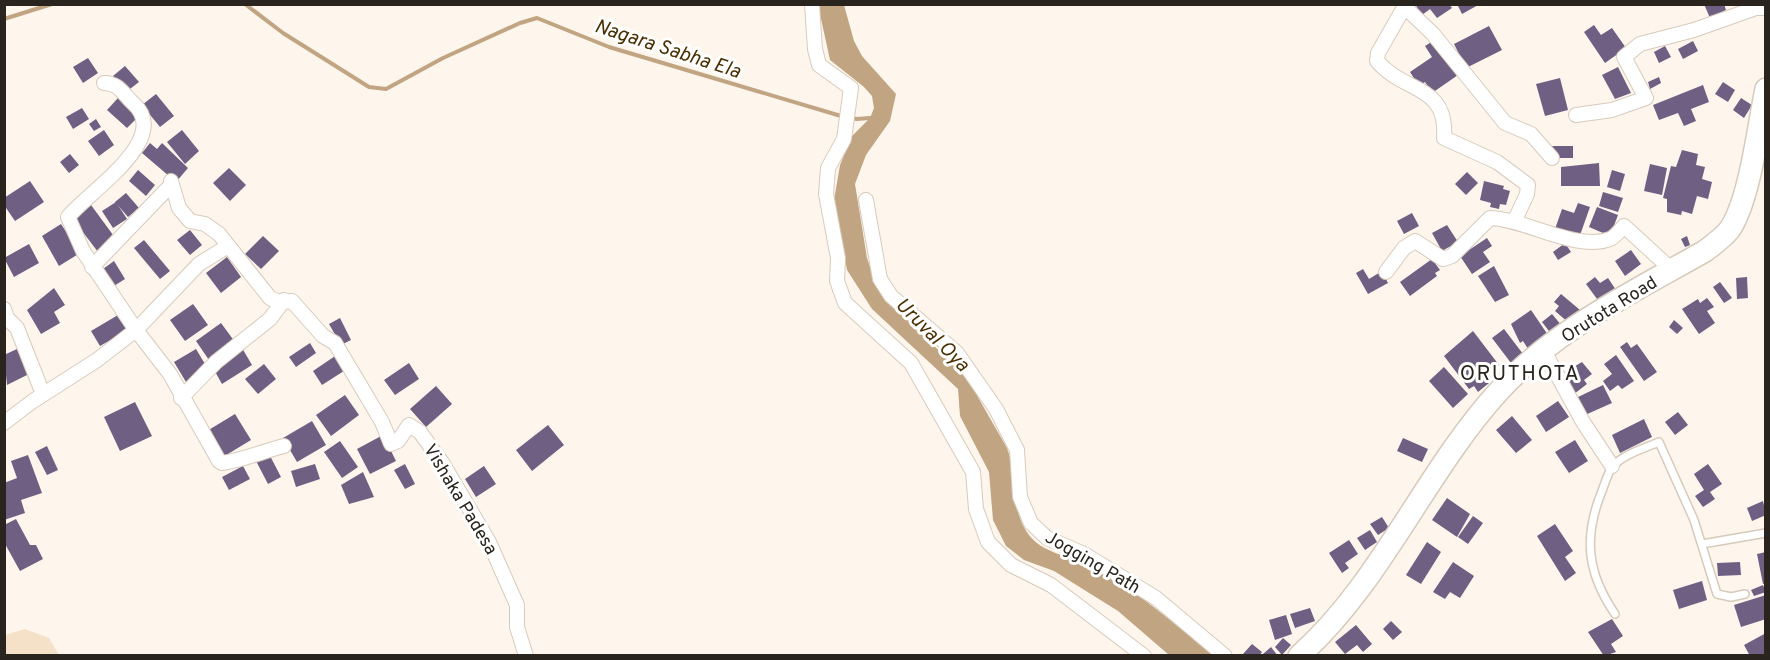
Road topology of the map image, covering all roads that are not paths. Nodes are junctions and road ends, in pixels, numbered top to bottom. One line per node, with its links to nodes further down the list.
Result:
1 (812, 4): 27 (street)
2 (1766, 8): 5 (street)
3 (104, 83): 10 (street)
4 (1766, 89): 11 (main road, Orutota Road)
5 (1576, 115)
6 (1552, 158): 8 (street)
7 (866, 200): 28 (street, Jogging Path)
8 (1515, 220): 11 (street); 12 (street)
9 (228, 246): 10 (street, Vishaka Padesa); 13 (street, Vishaka Padesa); 15 (street)
10 (92, 267): 15 (street)
11 (1672, 270): 16 (main road, Orutota Road)
12 (1386, 272)
13 (284, 300): 18 (street); 26 (street, Vishaka Padesa)
14 (4, 309): 17 (street)
15 (136, 330): 17 (street); 18 (street)
16 (1544, 351): 21 (street); 29 (main road, Orutota Road)
17 (43, 394): 19 (street)
18 (181, 398): 20 (street)
19 (4, 423)
20 (284, 446)
21 (1612, 466): 23 (lane); 25 (lane)
22 (1766, 533): 23 (lane)
23 (1702, 544): 24 (lane)
24 (1745, 594)
25 (1615, 614)
26 (526, 656)
27 (1144, 656)
28 (1225, 656)
29 (1299, 656)

